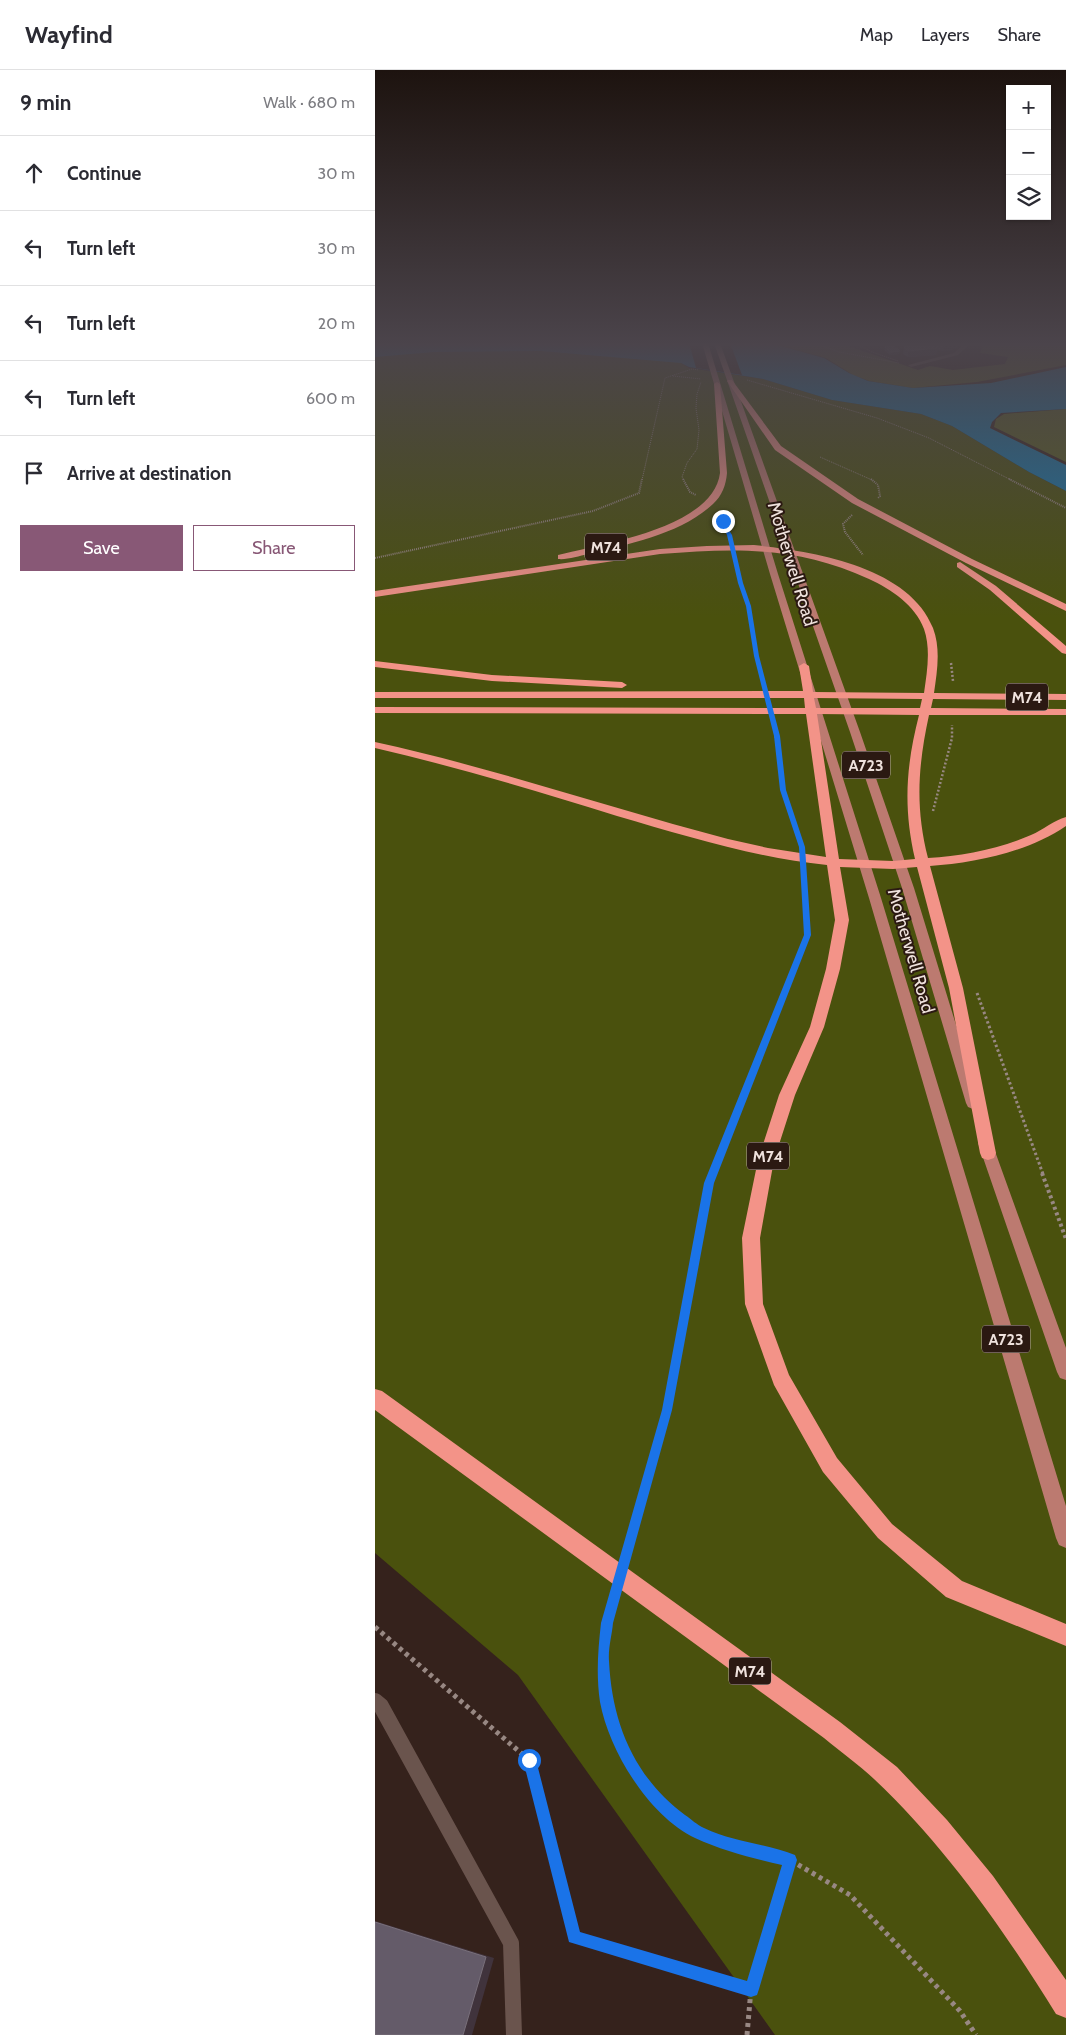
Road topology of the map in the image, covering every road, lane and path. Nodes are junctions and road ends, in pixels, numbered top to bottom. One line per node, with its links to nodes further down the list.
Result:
1 (652, 435): 17 (path)
2 (699, 435): 9 (path)
3 (720, 435): 19 (highway, M74)
4 (732, 435): 25 (main road, Motherwell Road / A723)
5 (750, 435): 41 (main road, Motherwell Road / A723)
6 (769, 435): 12 (highway)
7 (920, 435): 11 (path)
8 (820, 457): 10 (path)
9 (687, 464)
10 (863, 475)
11 (1066, 508)
12 (877, 511): 21 (highway); 22 (highway)
13 (723, 521): 14 (path)
14 (732, 543)
15 (858, 551): 16 (path)
16 (865, 556)
17 (375, 558)
18 (735, 559): 27 (path)
19 (375, 590)
20 (375, 594): 41 (highway, M74)
21 (1066, 608)
22 (1066, 651)
23 (949, 656): 26 (path)
24 (375, 664): 28 (highway, M74)
25 (803, 666): 45 (main road, Motherwell Road / A723); 49 (highway, M74)
26 (953, 682)
27 (763, 683)
28 (737, 694): 29 (highway, M74); 30 (highway, M74)
29 (375, 695)
30 (1066, 697)
31 (375, 710): 32 (highway, M74)
32 (1066, 712)
33 (773, 718): 38 (path)
34 (952, 719): 36 (path)
35 (375, 745): 37 (highway)
36 (932, 815)
37 (1066, 821)
38 (802, 847)
39 (803, 867): 46 (path)
40 (974, 984): 42 (path)
41 (988, 1153): 43 (main road, Motherwell Road / A723)
42 (1066, 1239)
43 (1066, 1372)
44 (375, 1398): 53 (highway, M74)
45 (1066, 1538)
46 (624, 1563)
47 (617, 1589): 51 (path)
48 (375, 1627): 52 (path)
49 (1066, 1635)
50 (375, 1701): 54 (lane)
51 (790, 1860): 52 (path); 56 (path)
52 (751, 1989): 55 (path)
53 (1066, 2004)
54 (514, 2035)
55 (747, 2035)
56 (976, 2035)

